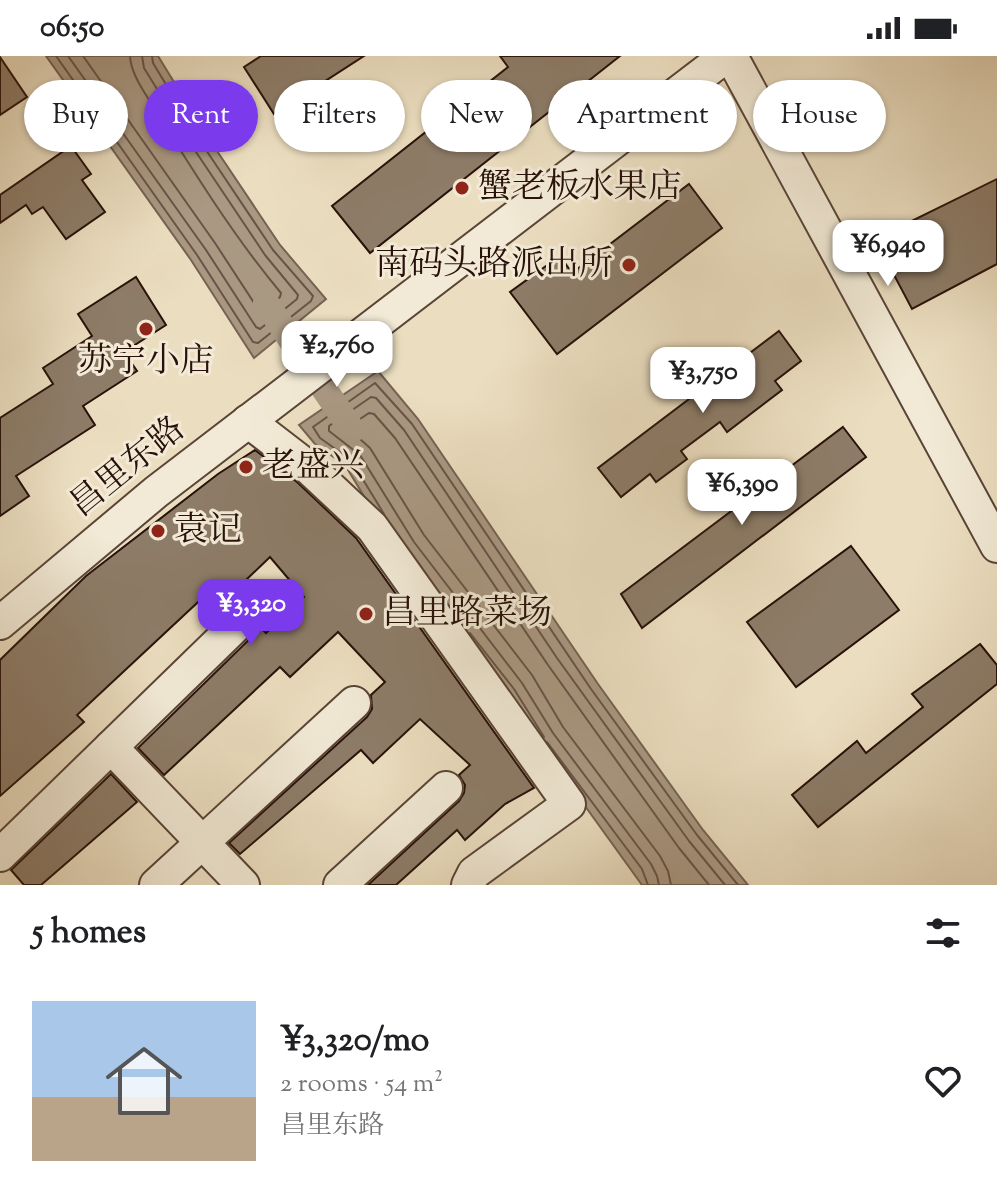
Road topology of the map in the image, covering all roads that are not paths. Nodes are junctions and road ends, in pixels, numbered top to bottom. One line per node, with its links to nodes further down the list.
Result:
1 (728, 56): 2 (street, 昌里东路); 3 (street)
2 (259, 413): 5 (street, 昌里东路); 14 (street)
3 (997, 546)
4 (255, 607): 7 (street)
5 (0, 623)
6 (354, 703): 9 (street)
7 (111, 747): 9 (street); 10 (street)
8 (446, 788): 13 (street)
9 (202, 842): 11 (street); 12 (street)
10 (0, 855)
11 (156, 885)
12 (243, 885)
13 (340, 885)
14 (468, 885)

